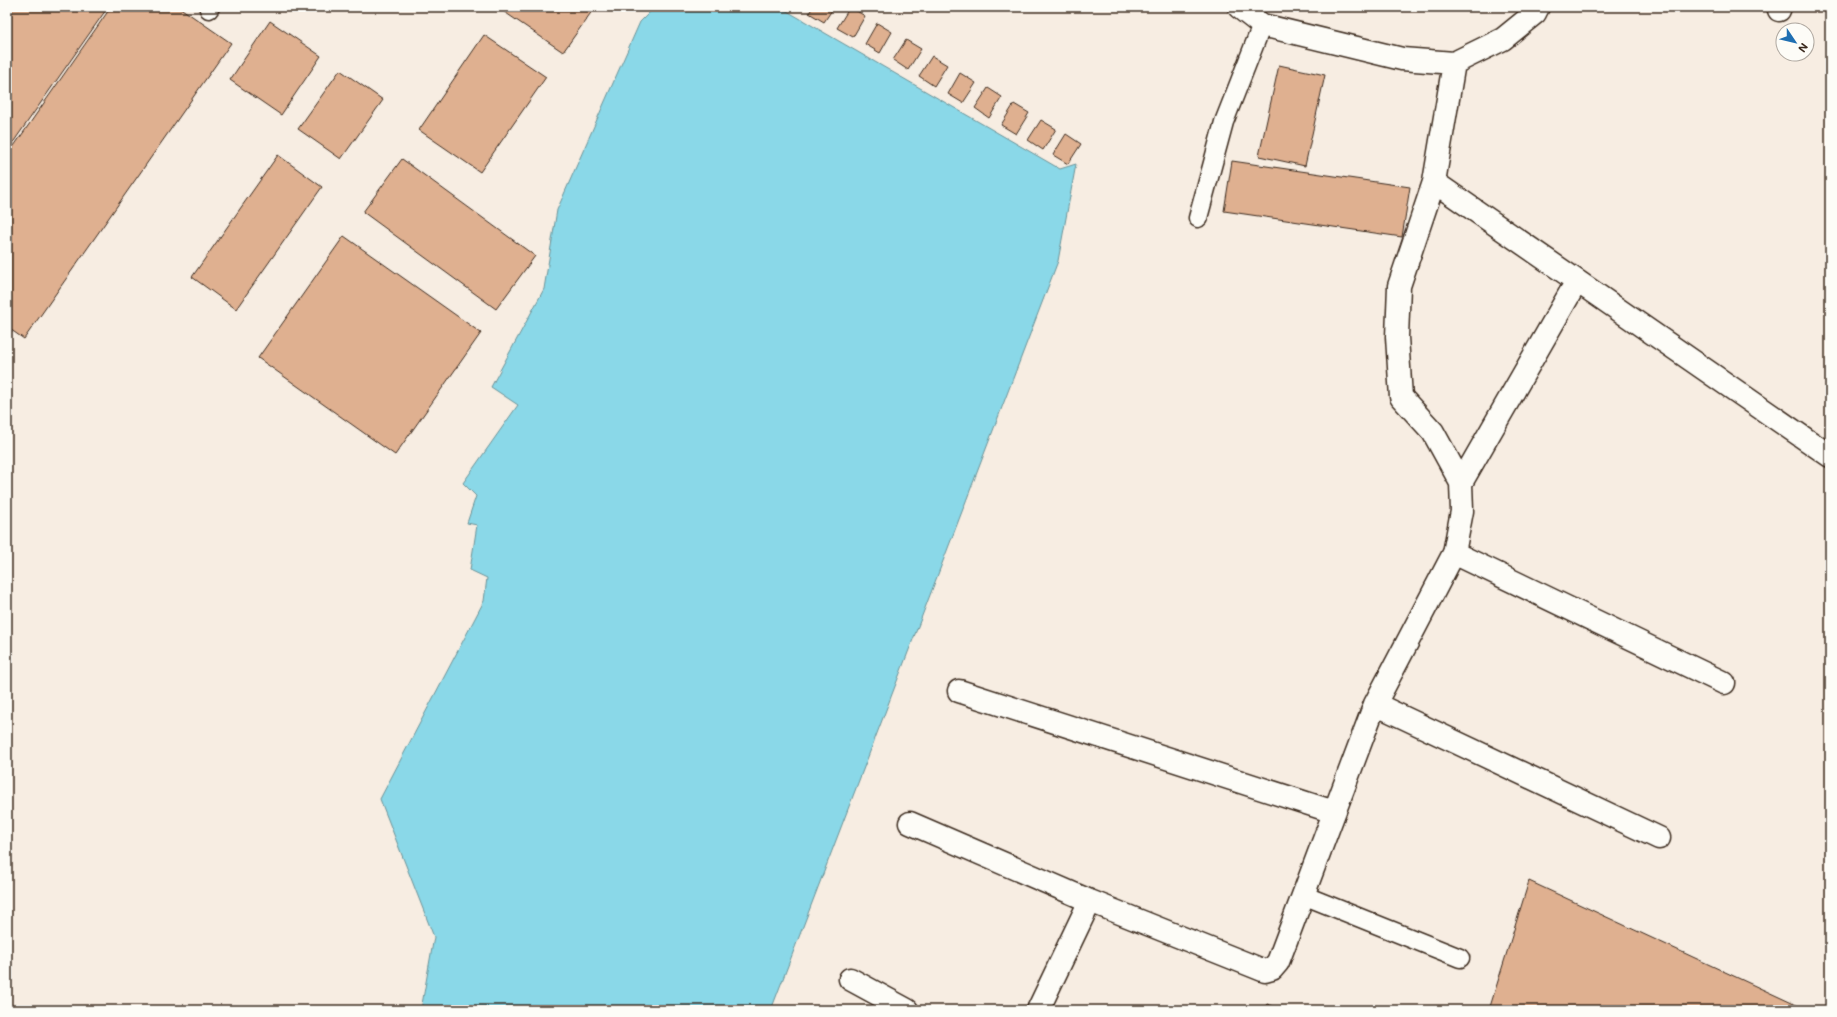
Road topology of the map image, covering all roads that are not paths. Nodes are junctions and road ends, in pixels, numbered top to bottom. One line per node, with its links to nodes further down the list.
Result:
1 (1239, 7): 3 (street)
2 (1538, 7): 4 (street)
3 (1262, 25): 4 (street); 6 (lane)
4 (1454, 63): 5 (street)
5 (1434, 182): 7 (street); 9 (street)
6 (1198, 218)
7 (1578, 281): 8 (street); 9 (street)
8 (1830, 456)
9 (1461, 483): 10 (street)
10 (1454, 553): 11 (street); 13 (street)
11 (1724, 683)
12 (959, 691): 14 (street)
13 (1375, 704): 14 (street); 16 (street)
14 (1334, 812): 17 (street)
15 (910, 823): 18 (street)
16 (1659, 838)
17 (1303, 895): 18 (street); 19 (lane)
18 (1090, 901): 22 (street)
19 (1460, 958)
20 (850, 979): 21 (street)
21 (907, 1010)
22 (1038, 1010)

